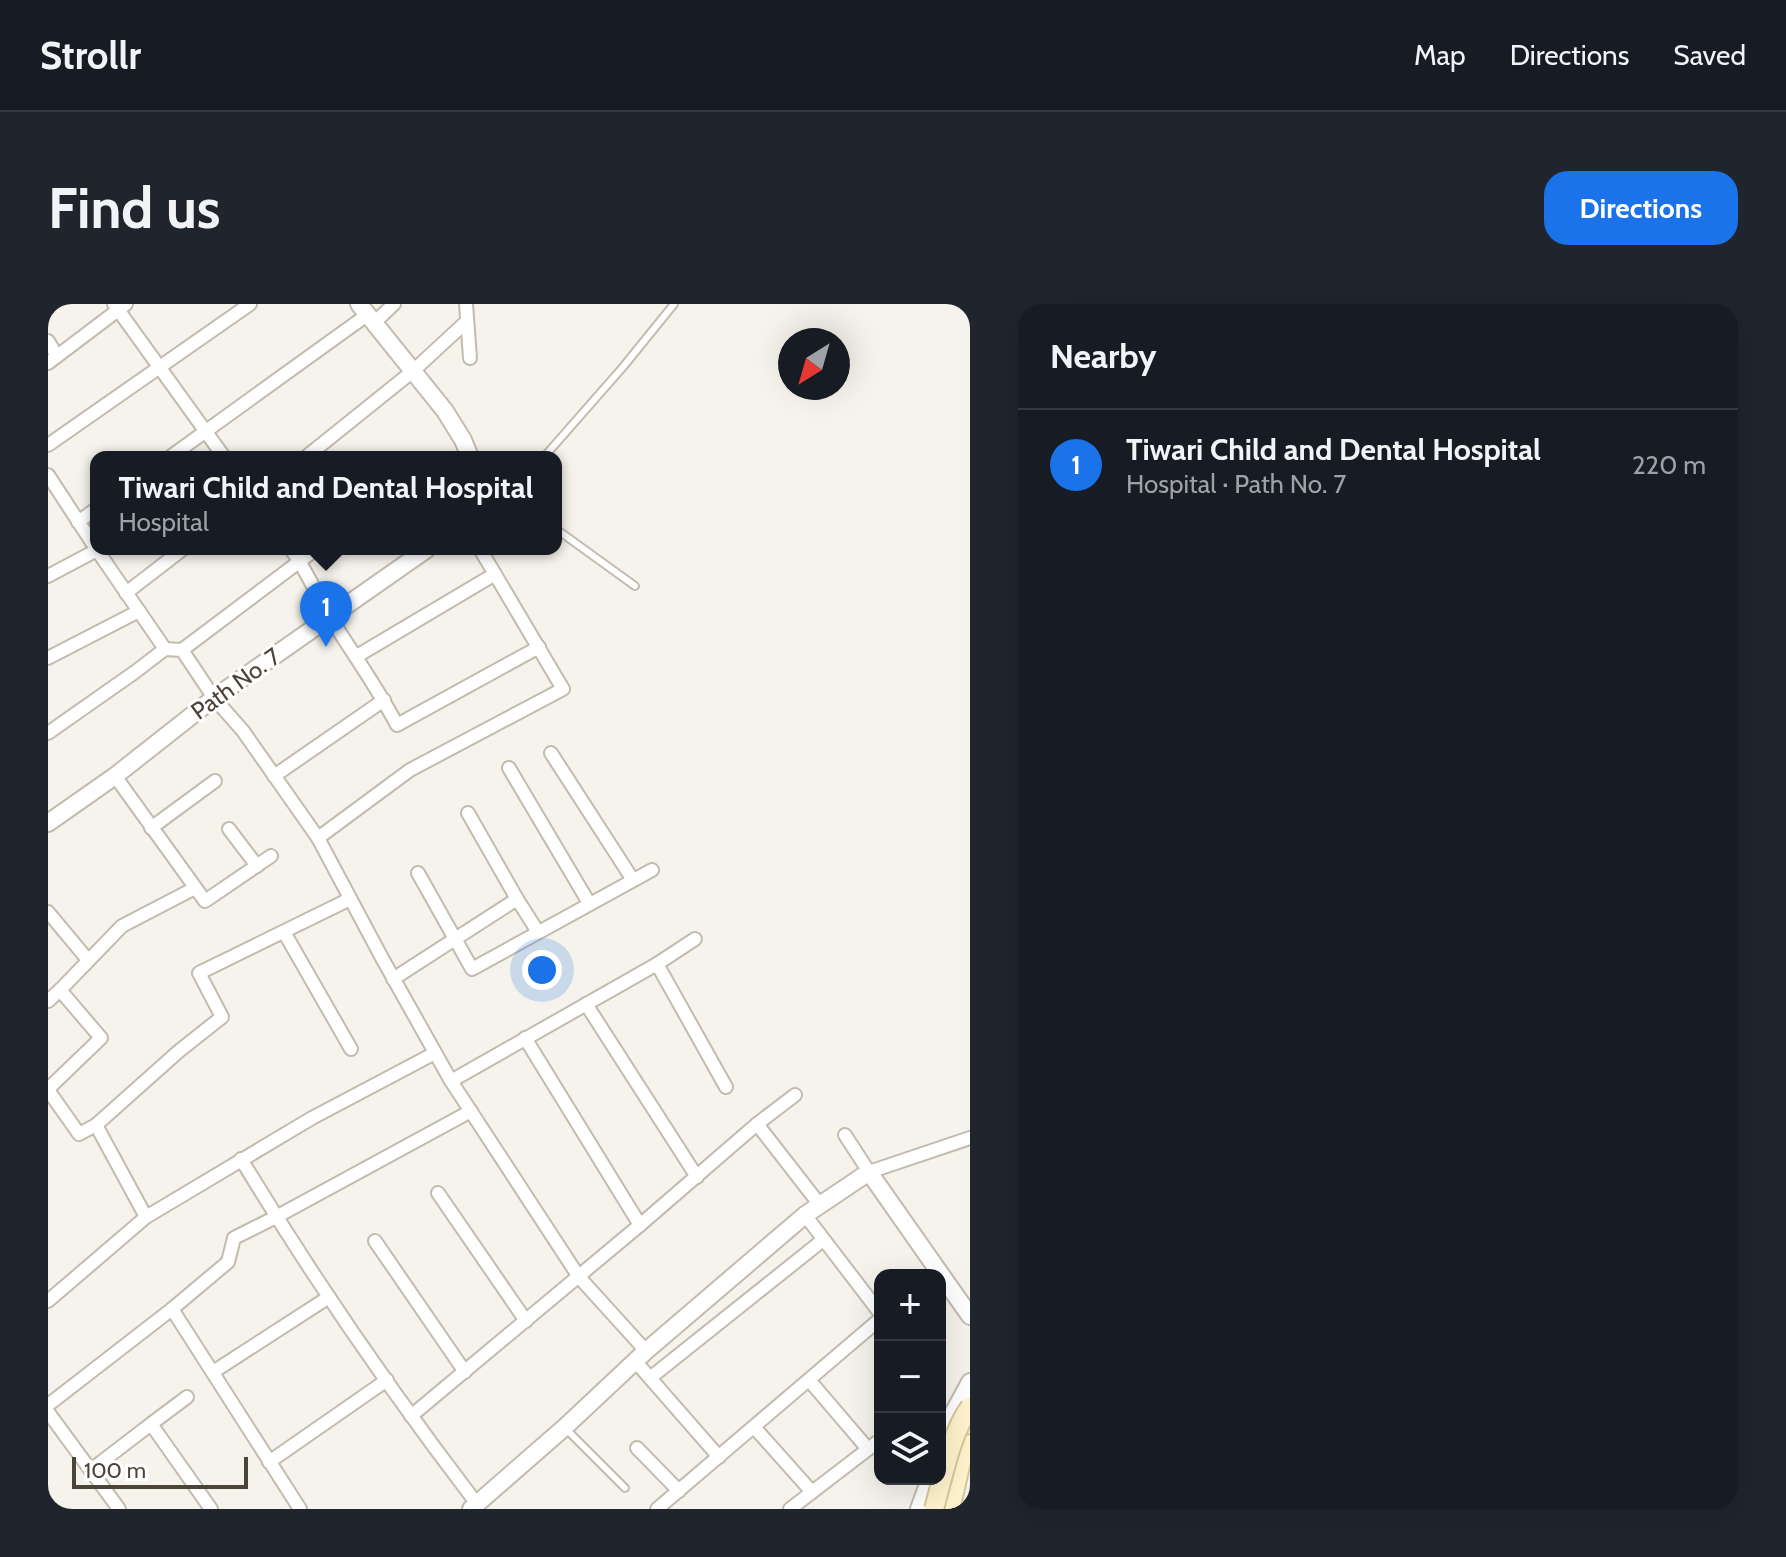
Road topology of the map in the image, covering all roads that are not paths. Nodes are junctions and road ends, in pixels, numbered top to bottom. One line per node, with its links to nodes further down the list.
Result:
1 (250, 304): 11 (street)
2 (394, 304): 6 (street)
3 (466, 304): 7 (street)
4 (674, 304): 19 (lane)
5 (119, 306): 10 (street); 11 (street)
6 (367, 314): 12 (street); 13 (street)
7 (466, 322): 9 (street); 12 (street)
8 (48, 341): 10 (street)
9 (470, 358)
10 (53, 359)
11 (159, 368): 13 (street); 14 (street)
12 (413, 371): 17 (street); 18 (street)
13 (206, 432): 15 (street); 16 (street)
14 (48, 445)
15 (179, 451)
16 (220, 451)
17 (313, 451)
18 (468, 451)
19 (549, 451)
20 (48, 475): 22 (street)
21 (90, 513): 22 (street)
22 (78, 522): 24 (street)
23 (562, 533): 35 (lane)
24 (90, 540)
25 (90, 554): 34 (street)
26 (100, 555): 36 (street)
27 (175, 555): 36 (street)
28 (296, 555): 32 (street)
29 (308, 555): 32 (street)
30 (419, 555): 38 (street, Path No. 7)
31 (484, 555): 33 (street)
32 (300, 561): 38 (street); 41 (street)
33 (495, 574): 39 (street); 42 (street)
34 (48, 576)
35 (635, 586)
36 (126, 593): 37 (street)
37 (139, 611): 40 (street); 43 (street)
38 (330, 618): 42 (street); 44 (street, Path No. 7)
39 (539, 647): 45 (street); 56 (street)
40 (165, 649): 41 (street); 46 (street)
41 (182, 650): 44 (street)
42 (357, 656): 45 (street)
43 (48, 658)
44 (214, 698): 49 (street, Path No. 7); 50 (street)
45 (384, 700): 50 (street)
46 (48, 733)
47 (551, 753): 61 (street)
48 (509, 768): 65 (street)
49 (115, 776): 53 (street, Path No. 7); 54 (street)
50 (274, 776): 56 (street)
51 (215, 781): 54 (street)
52 (468, 813): 64 (street)
53 (48, 823)
54 (151, 828): 62 (street)
55 (229, 829): 58 (street)
56 (318, 838): 63 (street)
57 (271, 856): 58 (street)
58 (257, 866): 62 (street)
59 (652, 870): 61 (street)
60 (418, 873): 69 (street)
61 (633, 880): 65 (street)
62 (195, 888): 71 (street)
63 (350, 899): 67 (street); 73 (street)
64 (517, 899): 68 (street); 69 (street)
65 (589, 903): 68 (street)
66 (48, 912): 71 (street)
67 (284, 932): 78 (street); 86 (street)
68 (538, 932): 69 (street)
69 (455, 938): 73 (street)
70 (695, 939): 72 (street)
71 (88, 960): 74 (street)
72 (657, 964): 76 (street); 81 (street)
73 (393, 979): 79 (street)
74 (60, 990): 75 (street); 82 (street)
75 (48, 1001)
76 (586, 1004): 77 (street); 91 (street)
77 (525, 1038): 80 (street); 97 (street)
78 (351, 1049)
79 (435, 1053): 80 (street); 89 (street)
80 (451, 1081): 84 (street)
81 (726, 1087)
82 (48, 1090): 86 (street)
83 (795, 1095): 85 (street)
84 (471, 1111): 96 (street); 100 (street)
85 (757, 1124): 91 (street); 93 (street)
86 (96, 1125): 95 (street)
87 (845, 1135): 90 (street)
88 (970, 1138): 90 (street)
89 (241, 1159): 95 (street); 96 (street)
90 (869, 1172): 93 (street); 105 (street)
91 (697, 1177): 97 (street)
92 (438, 1193): 106 (street)
93 (820, 1205): 94 (street)
94 (805, 1215): 98 (street); 108 (street)
95 (146, 1217): 102 (street)
96 (276, 1217): 101 (street); 103 (street)
97 (640, 1225): 100 (street)
98 (823, 1240): 104 (street); 111 (street)
99 (375, 1241): 110 (street)
100 (579, 1277): 106 (street); 108 (street)
101 (329, 1297): 109 (street); 112 (street)
102 (48, 1301)
103 (172, 1309): 109 (street); 116 (street)
104 (874, 1316)
105 (970, 1316)
106 (526, 1321): 110 (street)
107 (874, 1323): 113 (street)
108 (641, 1356): 111 (street); 123 (street)
109 (213, 1372): 131 (street)
110 (465, 1372): 121 (street)
111 (650, 1378): 130 (street)
112 (387, 1380): 121 (street); 131 (street)
113 (809, 1380): 124 (street); 129 (street)
114 (970, 1382): 119 (street)
115 (187, 1397): 122 (street)
116 (48, 1405)
117 (970, 1407): 144 (main road, bridge)
118 (48, 1412): 132 (street)
119 (946, 1413)
120 (946, 1415): 125 (street)
121 (411, 1416): 137 (street)
122 (151, 1424): 132 (street); 139 (street)
123 (565, 1427): 134 (lane); 137 (street)
124 (754, 1427): 130 (street); 136 (street)
125 (970, 1435)
126 (874, 1444): 129 (street)
127 (970, 1444): 145 (main road)
128 (637, 1448): 135 (street)
129 (868, 1449): 136 (street)
130 (719, 1457): 135 (street)
131 (269, 1462): 140 (street)
132 (91, 1470): 138 (street)
133 (928, 1485): 143 (street)
134 (625, 1488)
135 (679, 1491): 141 (street)
136 (812, 1492): 142 (street)
137 (474, 1506)
138 (119, 1509)
139 (211, 1509)
140 (300, 1509)
141 (657, 1509)
142 (790, 1509)
143 (919, 1509)
144 (934, 1509)
145 (950, 1509)

